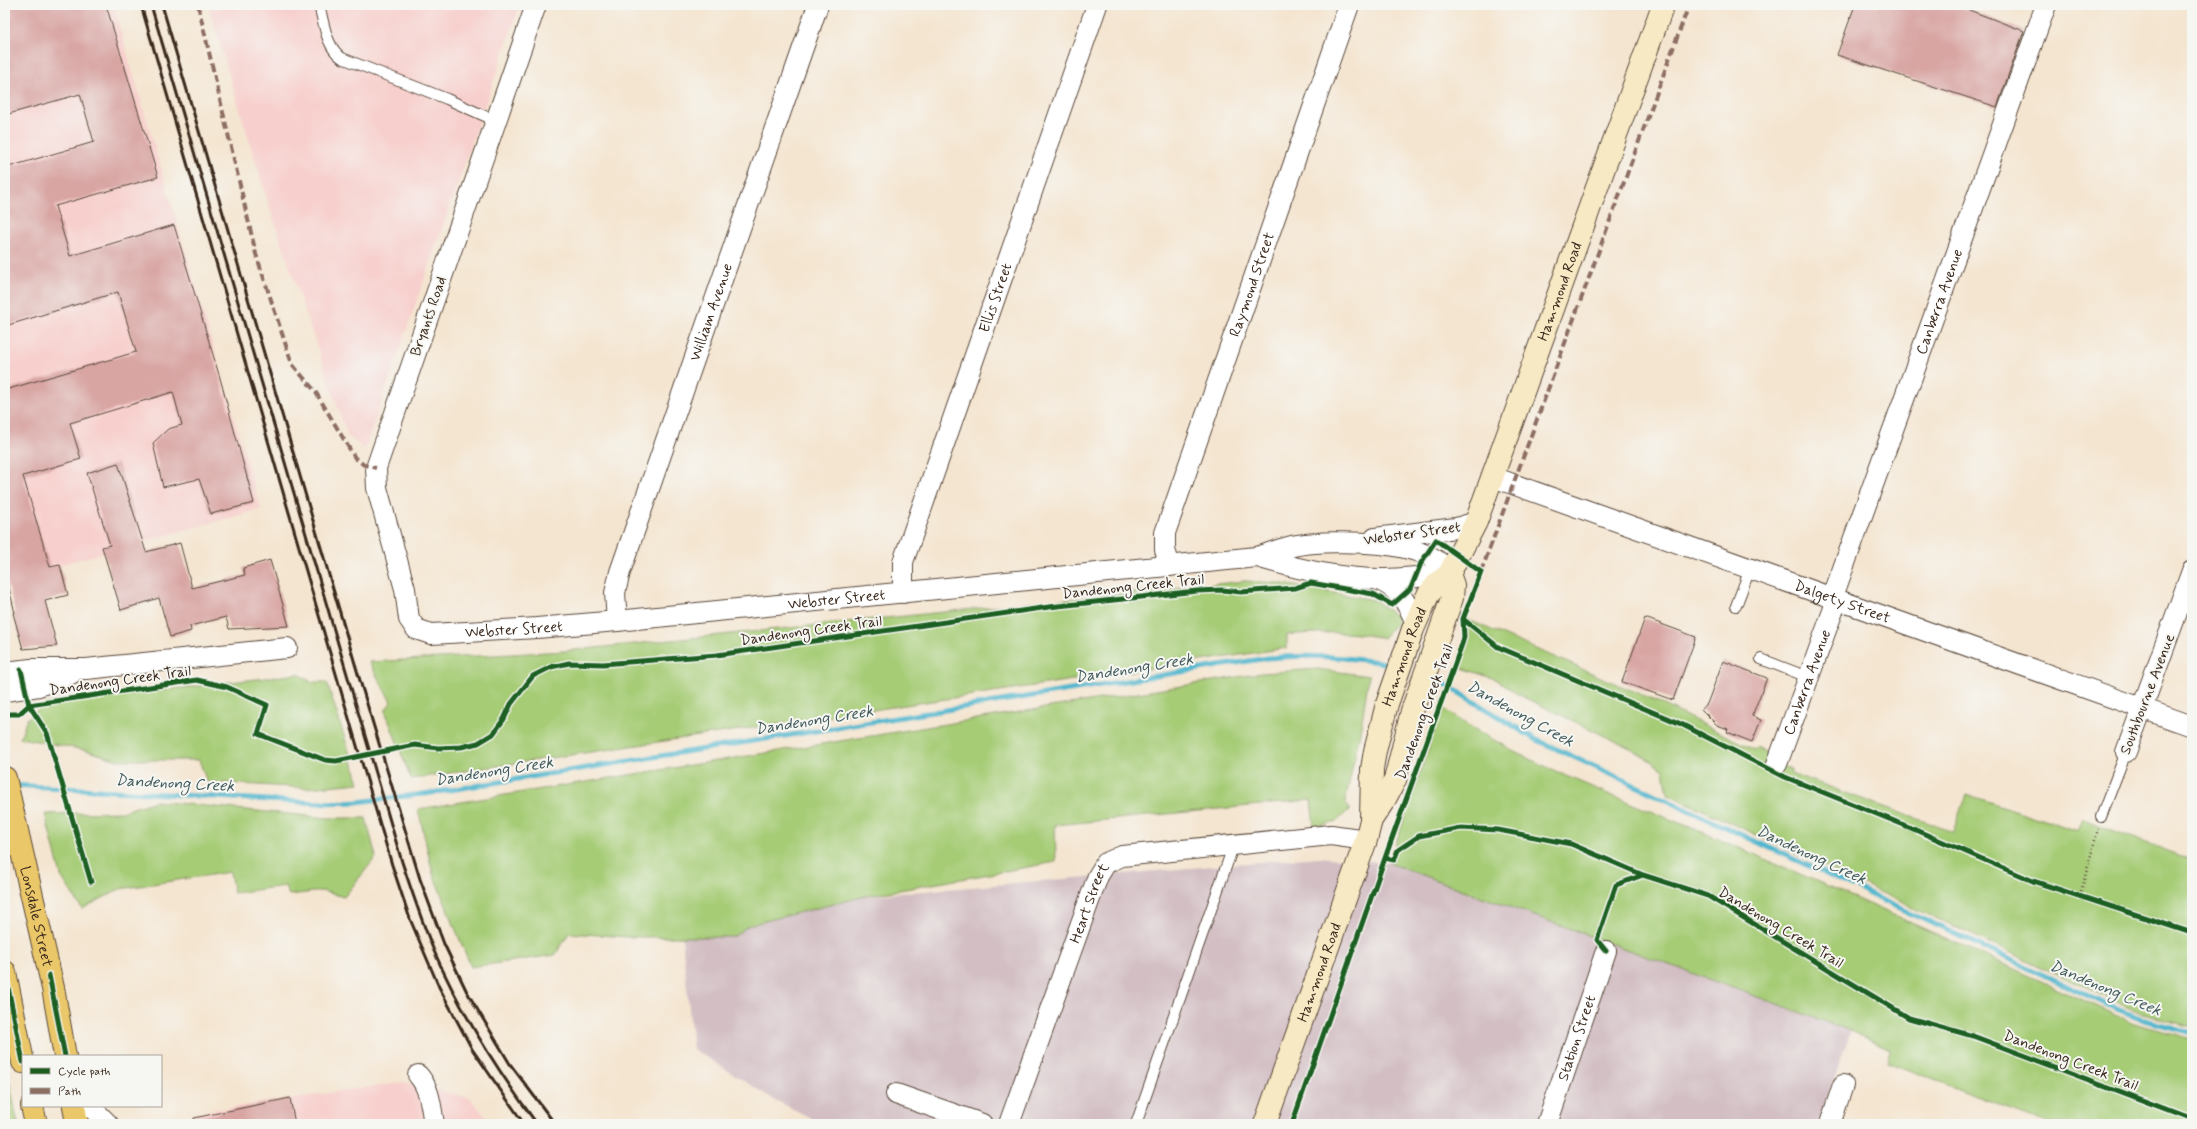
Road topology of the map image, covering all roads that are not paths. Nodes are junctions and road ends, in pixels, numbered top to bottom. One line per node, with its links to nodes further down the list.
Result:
1 (319, 5): 8 (lane)
2 (536, 5): 8 (street, Bryants Road)
3 (818, 5): 21 (street, William Avenue)
4 (1097, 5): 18 (street, Ellis Street)
5 (1349, 5): 13 (street, Raymond Street)
6 (1663, 5): 9 (main road, Hammond Road)
7 (2046, 5): 19 (street, Canberra Avenue)
8 (496, 121): 23 (street, Bryants Road)
9 (1493, 477): 10 (main road, Hammond Road); 14 (street, Dalgety Street)
10 (1476, 522): 11 (street, Webster Street); 16 (main road, Hammond Road)
11 (1348, 542): 12 (street, Webster Street); 16 (street, Webster Street)
12 (1257, 557): 13 (street, Webster Street); 17 (street, Webster Street)
13 (1170, 566): 18 (street, Webster Street)
14 (1750, 569): 19 (street, Dalgety Street); 20 (lane)
15 (2192, 571): 30 (street, Southbourne Avenue)
16 (1449, 574): 17 (street, Webster Street); 22 (main road, Hammond Road); 36 (main road, Hammond Road)
17 (1375, 578): 22 (street, Webster Street)
18 (903, 593): 21 (street, Webster Street)
19 (1834, 600): 28 (street, Canberra Avenue); 30 (street, Dalgety Street)
20 (1736, 606)
21 (617, 621): 23 (street, Webster Street)
22 (1415, 626): 36 (main road, Hammond Road)
23 (416, 629)
24 (286, 648): 26 (street)
25 (1761, 659): 28 (lane)
26 (86, 669): 27 (street); 29 (street)
27 (5, 672)
28 (1808, 677): 33 (street, Canberra Avenue)
29 (5, 691)
30 (2143, 708): 31 (street, Dalgety Street); 32 (street, Southbourne Avenue)
31 (2192, 726)
32 (2126, 752): 35 (lane, Southbourne Avenue)
33 (1777, 764)
34 (5, 778): 40 (highway, Lonsdale Street)
35 (2101, 817)
36 (1369, 830): 37 (street, Heart Street); 55 (main road, Hammond Road)
37 (1234, 844): 53 (street, Heart Street); 54 (lane)
38 (1606, 951): 56 (street, Station Street)
39 (5, 972): 41 (highway)
40 (65, 1055)
41 (22, 1057)
42 (418, 1075): 51 (street)
43 (1842, 1085): 57 (street)
44 (896, 1094): 52 (street)
45 (32, 1107): 48 (highway)
46 (74, 1107): 49 (highway)
47 (91, 1107): 50 (street)
48 (36, 1124)
49 (77, 1124)
50 (108, 1124)
51 (434, 1124)
52 (982, 1124)
53 (1009, 1124)
54 (1136, 1124)
55 (1265, 1124)
56 (1547, 1124)
57 (1830, 1124)

